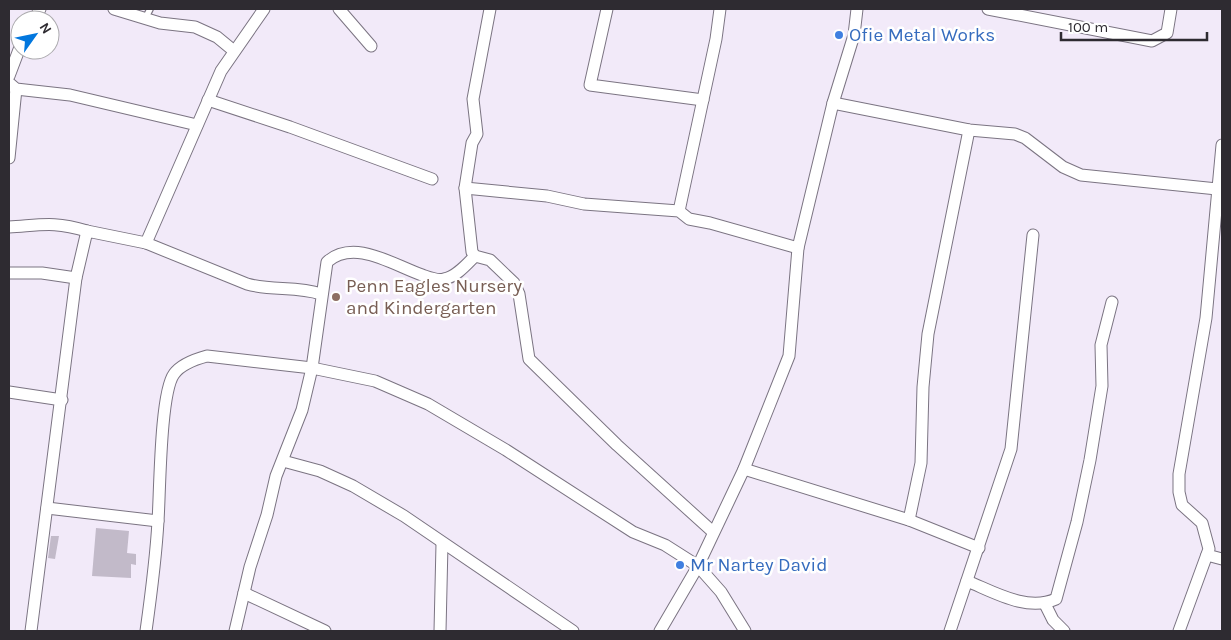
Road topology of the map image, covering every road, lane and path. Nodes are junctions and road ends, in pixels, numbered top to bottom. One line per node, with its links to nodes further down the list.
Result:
1 (114, 9): 10 (street)
2 (264, 9): 12 (street)
3 (339, 9): 11 (street)
4 (490, 9): 24 (street)
5 (607, 9): 17 (street)
6 (720, 9): 17 (street)
7 (857, 9): 18 (street)
8 (988, 9): 9 (street)
9 (1171, 9)
10 (147, 14): 12 (street)
11 (371, 46)
12 (234, 52): 16 (street)
13 (15, 60): 14 (street)
14 (9, 76)
15 (12, 86): 19 (street); 22 (street)
16 (208, 100): 19 (street); 23 (street)
17 (703, 100): 26 (street)
18 (834, 103): 20 (street); 31 (street)
19 (197, 125): 30 (street)
20 (969, 130): 25 (street); 43 (street)
21 (1222, 145): 25 (street)
22 (9, 158)
23 (432, 179)
24 (465, 188): 26 (street); 32 (street)
25 (1217, 190): 48 (street)
26 (679, 211): 31 (street)
27 (9, 227): 28 (street)
28 (87, 232): 30 (street); 34 (street)
29 (1033, 235): 47 (street)
30 (146, 243): 35 (street)
31 (798, 248): 41 (street)
32 (475, 256): 35 (street); 45 (street)
33 (9, 272): 34 (street)
34 (76, 278): 39 (street)
35 (321, 294): 37 (street)
36 (1112, 302): 53 (street)
37 (312, 368): 40 (street); 44 (street); 50 (street)
38 (9, 392): 39 (street)
39 (62, 400): 42 (street)
40 (282, 461): 46 (street); 52 (street)
41 (744, 469): 43 (street); 45 (street)
42 (48, 508): 44 (street); 54 (street)
43 (909, 520): 47 (street)
44 (158, 521): 55 (street)
45 (713, 532): 50 (street)
46 (442, 544): 58 (street); 59 (street)
47 (978, 548): 51 (street)
48 (1207, 555): 49 (street); 64 (street)
49 (1222, 559)
50 (698, 566): 60 (street); 61 (street)
51 (967, 580): 53 (street); 62 (street)
52 (244, 594): 56 (street); 57 (street)
53 (1045, 604): 63 (street)
54 (31, 631)
55 (146, 631)
56 (234, 631)
57 (325, 631)
58 (440, 631)
59 (573, 631)
60 (660, 631)
61 (745, 631)
62 (950, 631)
63 (1064, 631)
64 (1179, 631)

